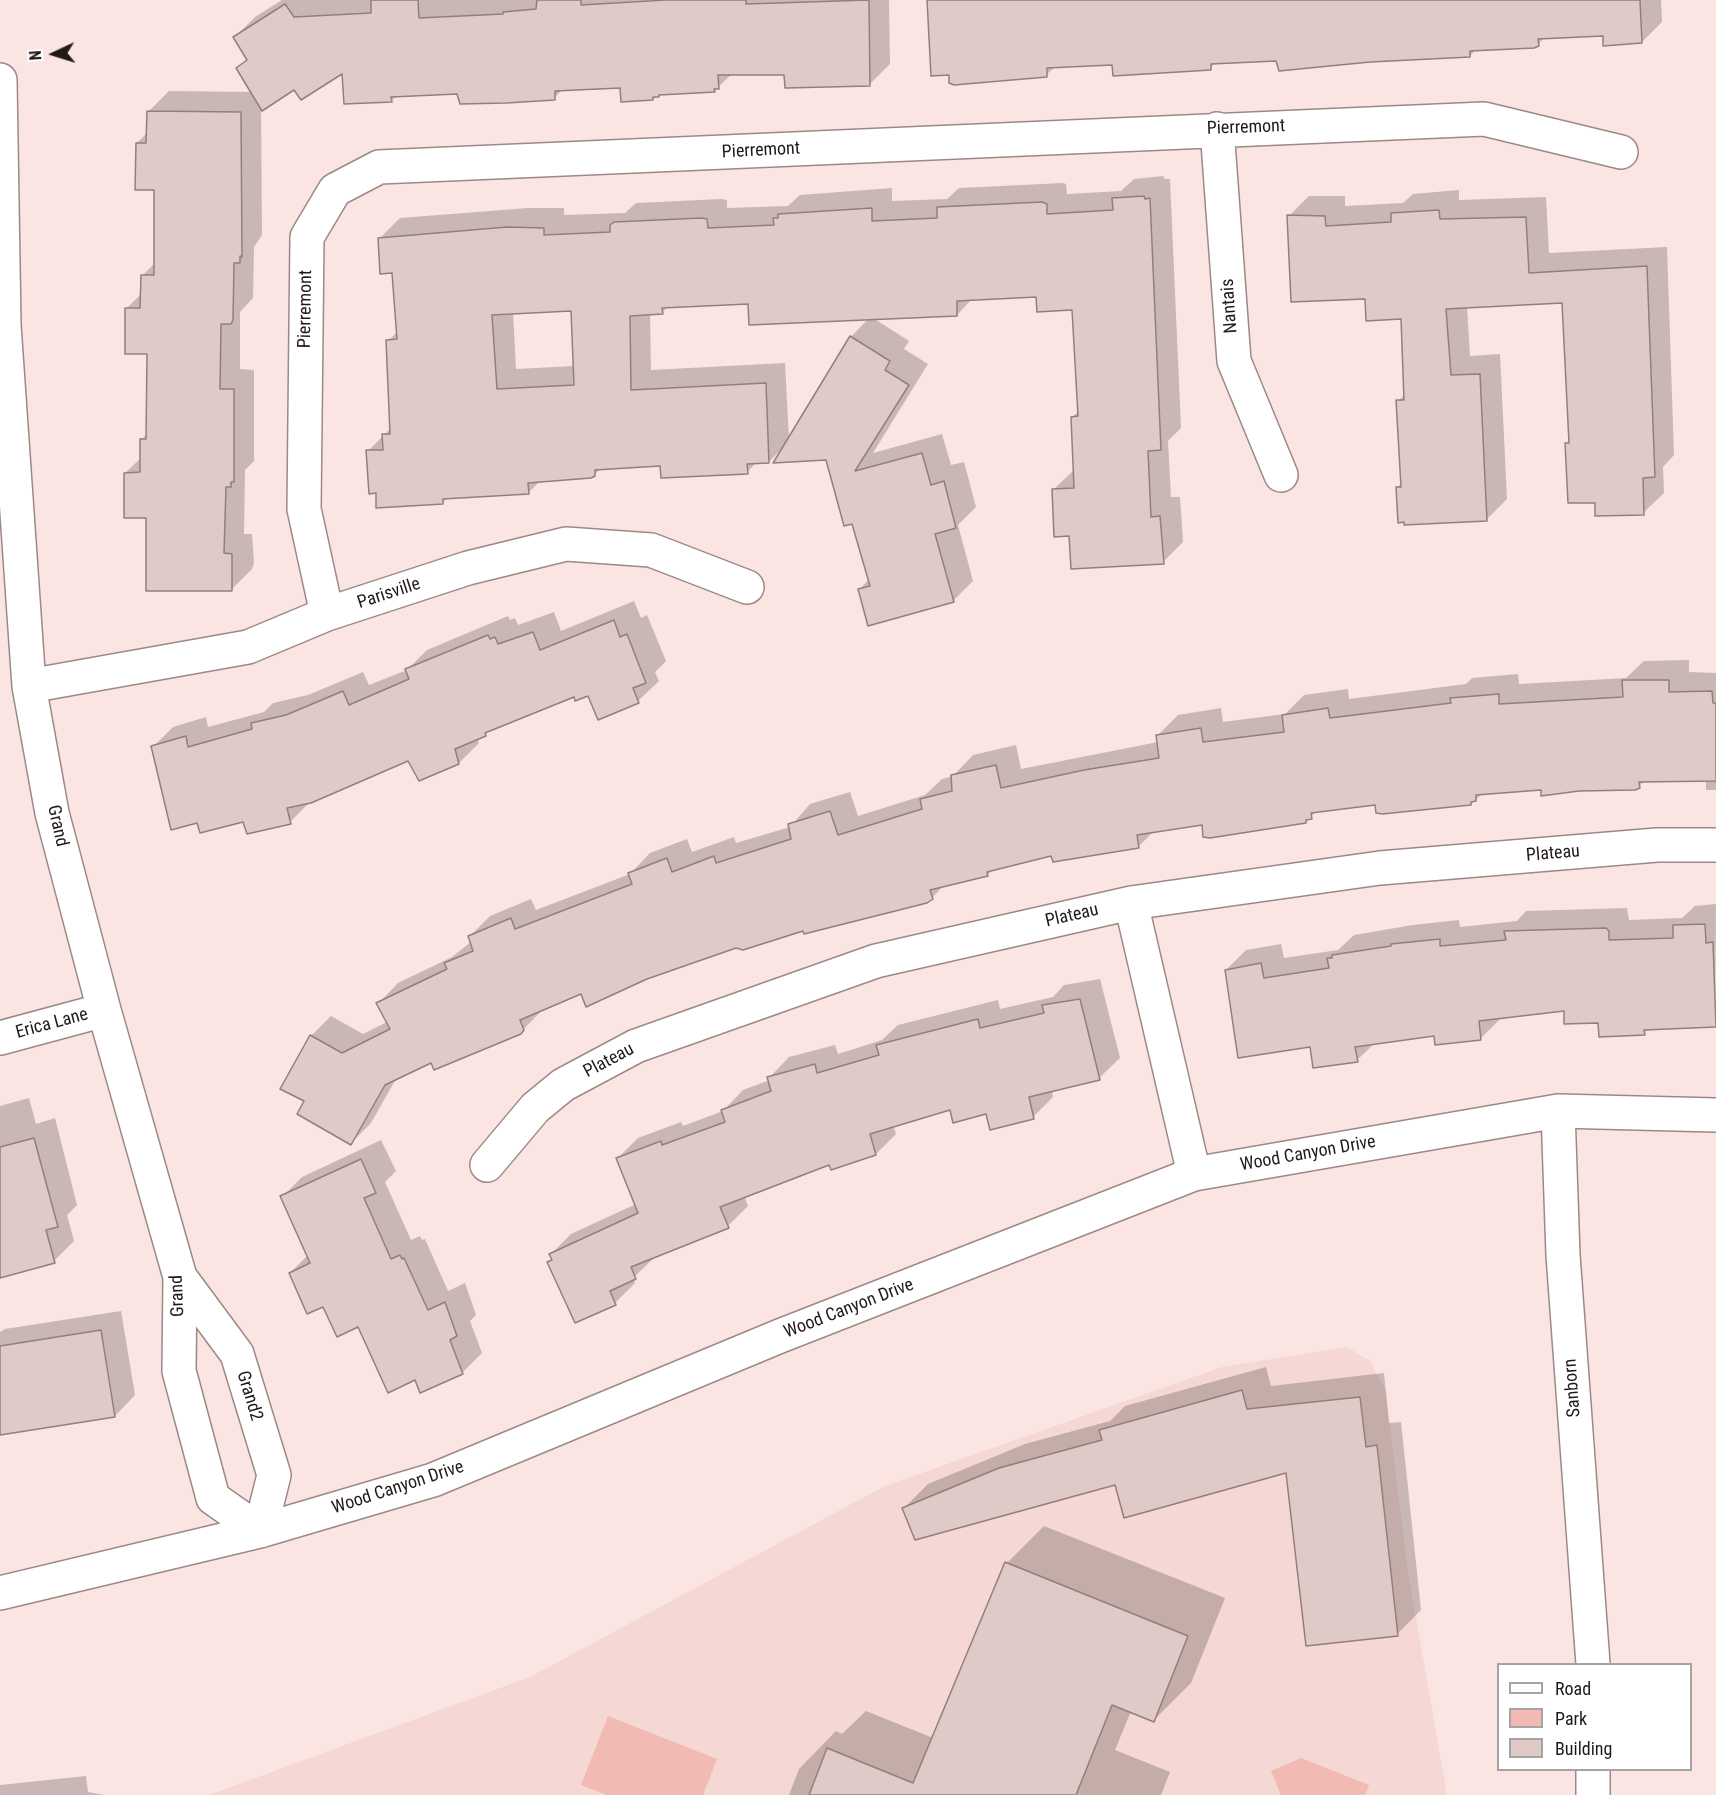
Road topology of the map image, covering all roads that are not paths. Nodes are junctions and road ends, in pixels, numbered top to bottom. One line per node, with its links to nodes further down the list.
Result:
1 (0, 80): 7 (street, Grand)
2 (1216, 129): 3 (street, Pierremont); 4 (street, Nantais); 6 (street, Pierremont)
3 (1621, 153)
4 (1281, 475)
5 (747, 587): 6 (street, Parisville)
6 (327, 614): 7 (street, Parisville)
7 (29, 687): 10 (street, Grand)
8 (1716, 845): 9 (street, Plateau)
9 (1131, 903): 14 (street, Plateau); 15 (street)
10 (104, 1011): 11 (street, Erica Lane); 16 (street, Grand)
11 (0, 1038)
12 (1558, 1111): 13 (street, Wood Canyon Drive); 15 (street, Wood Canyon Drive); 19 (street, Sanborn)
13 (1716, 1115)
14 (487, 1165)
15 (1194, 1174): 17 (street, Wood Canyon Drive)
16 (180, 1277): 17 (street, Grand2); 17 (street, Grand)
17 (260, 1531): 18 (street, Wood Canyon Drive)
18 (0, 1593)
19 (1593, 1663)
20 (1593, 1771): 21 (street)
21 (1593, 1795)

